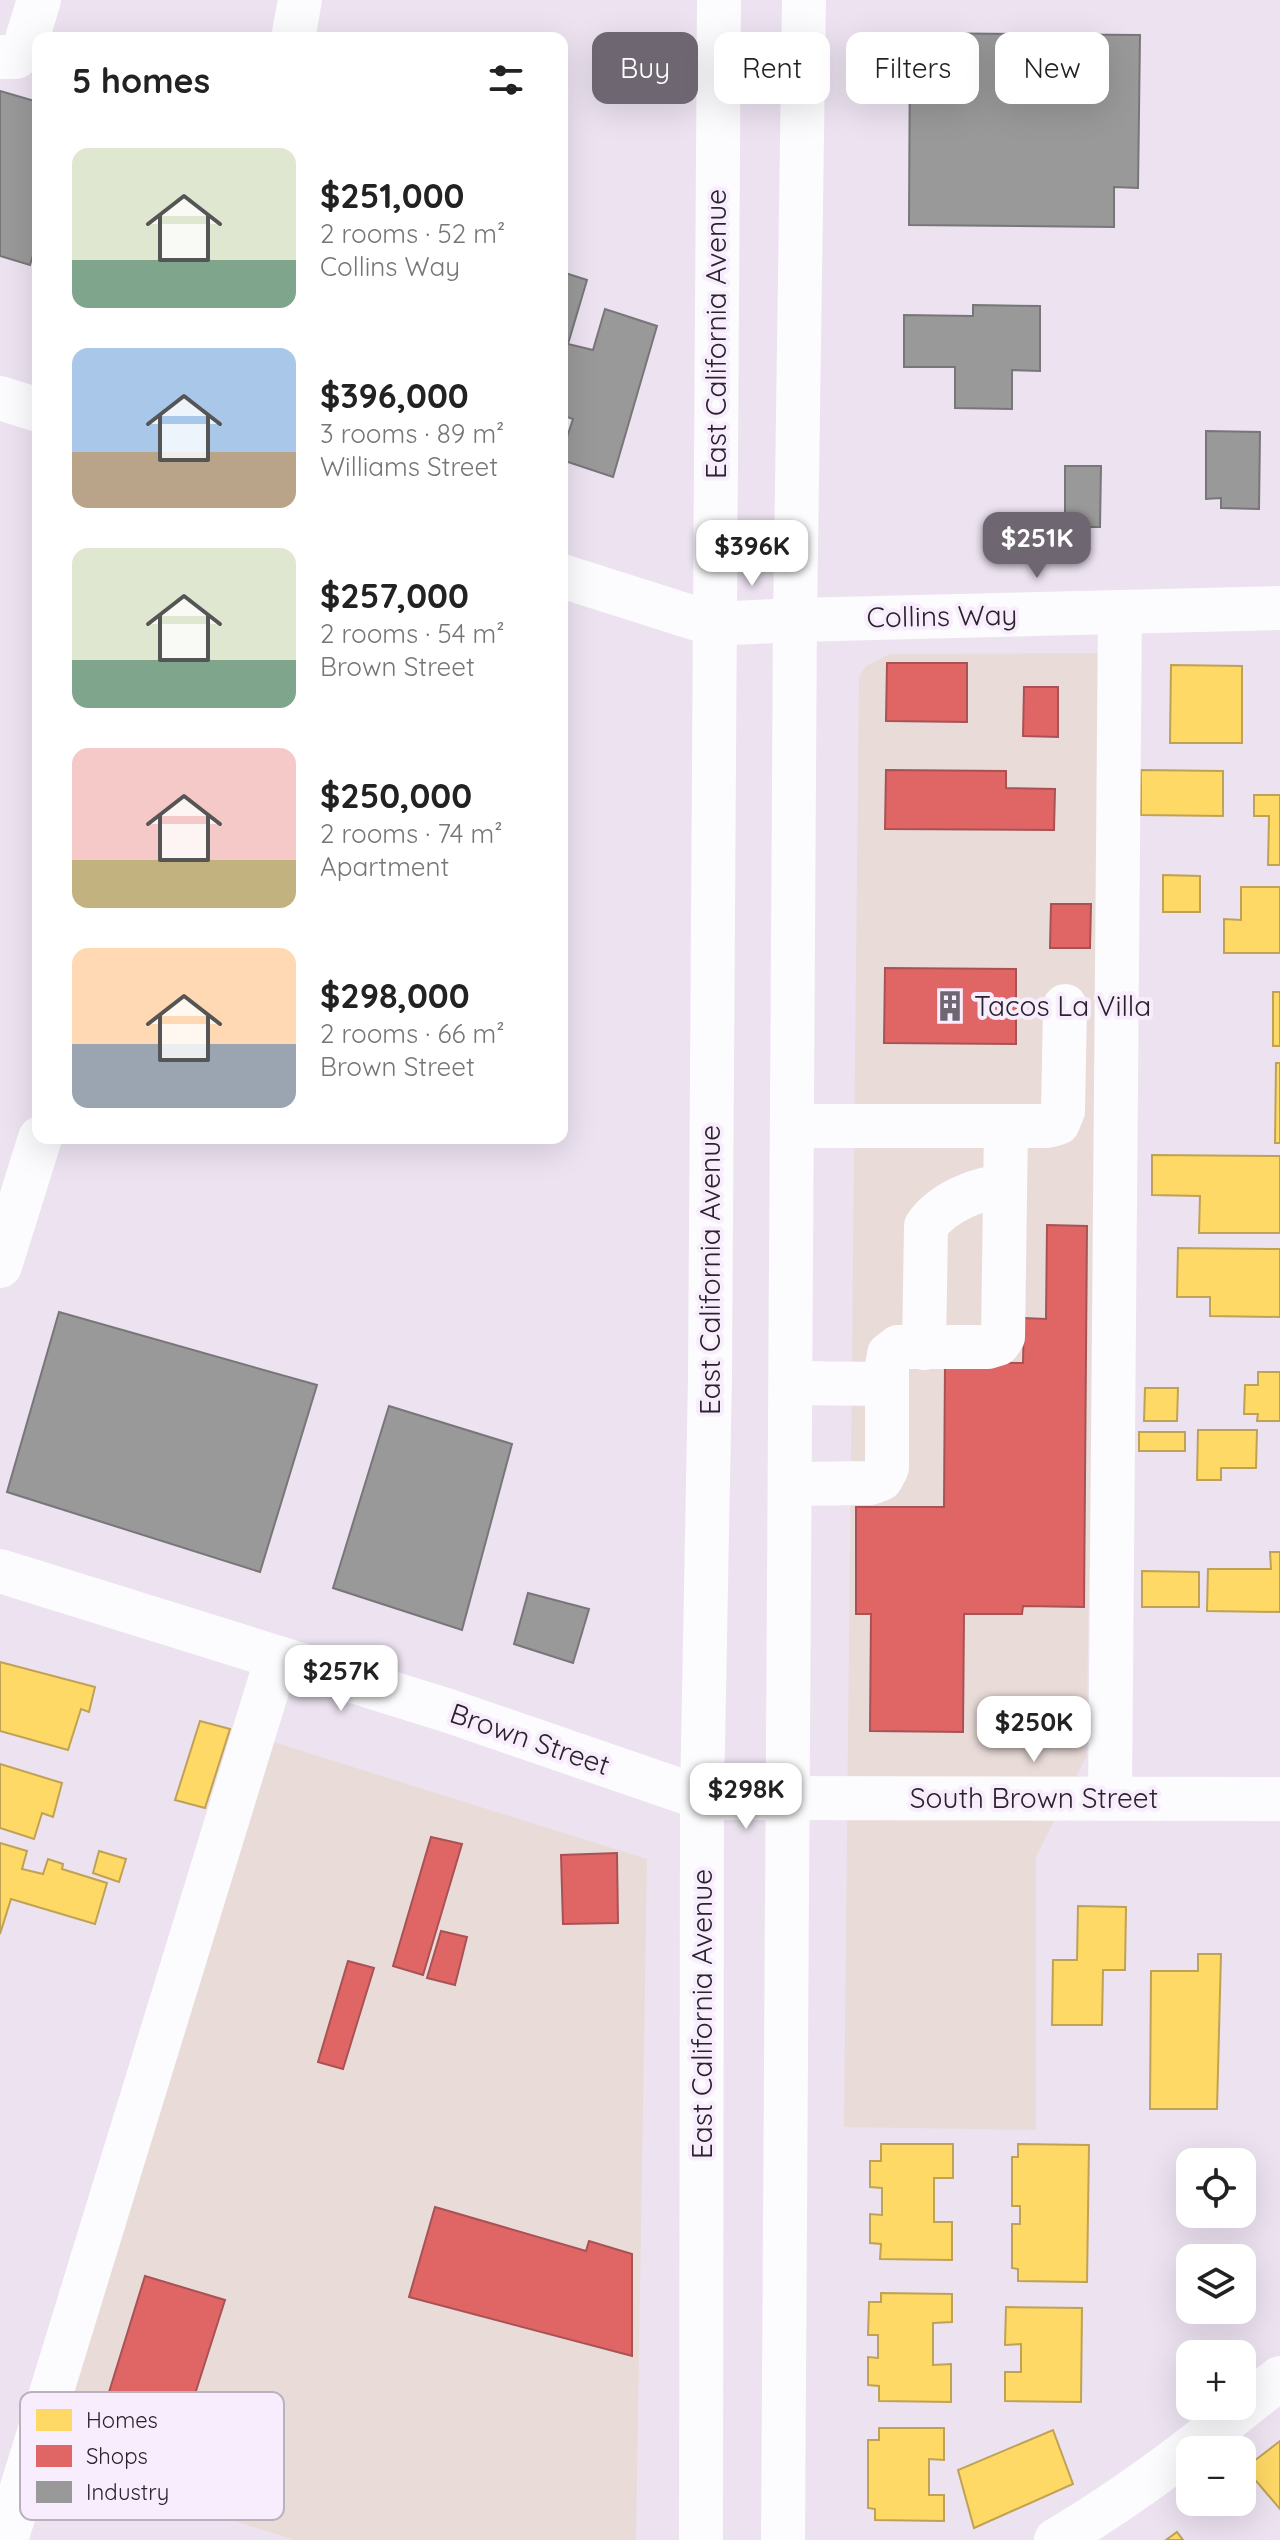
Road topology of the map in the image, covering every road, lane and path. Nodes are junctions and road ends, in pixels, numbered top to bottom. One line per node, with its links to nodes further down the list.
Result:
1 (39, 0): 6 (main road)
2 (300, 0): 5 (main road)
3 (719, 0): 13 (main road, East California Avenue)
4 (804, 0): 12 (main road)
5 (294, 32)
6 (0, 57)
7 (0, 398): 8 (main road)
8 (32, 408)
9 (568, 578): 13 (main road)
10 (1280, 608): 11 (main road, Collins Way)
11 (1120, 612): 12 (main road, Collins Way); 28 (main road)
12 (795, 620): 13 (main road, Collins Way); 15 (main road)
13 (713, 624): 27 (main road, East California Avenue)
14 (1065, 1006): 16 (main road)
15 (793, 1126): 16 (main road); 21 (main road)
16 (1006, 1126): 18 (main road)
17 (38, 1144): 19 (main road)
18 (1005, 1187): 20 (main road); 20 (main road)
19 (0, 1266)
20 (924, 1348): 22 (main road)
21 (791, 1383): 22 (main road); 23 (main road)
22 (887, 1384): 23 (main road)
23 (791, 1484): 26 (main road)
24 (0, 1571): 25 (main road, Brown Street)
25 (277, 1658): 27 (main road, Brown Street); 31 (main road)
26 (788, 1796): 27 (main road, Brown Street); 28 (main road, South Brown Street); 35 (main road)
27 (702, 1798): 34 (main road, East California Avenue)
28 (1110, 1798): 29 (main road, South Brown Street)
29 (1280, 1799)
30 (1280, 2378): 36 (main road)
31 (56, 2392)
32 (20, 2511): 33 (main road)
33 (13, 2534)
34 (701, 2540)
35 (783, 2540)
36 (1056, 2540)

